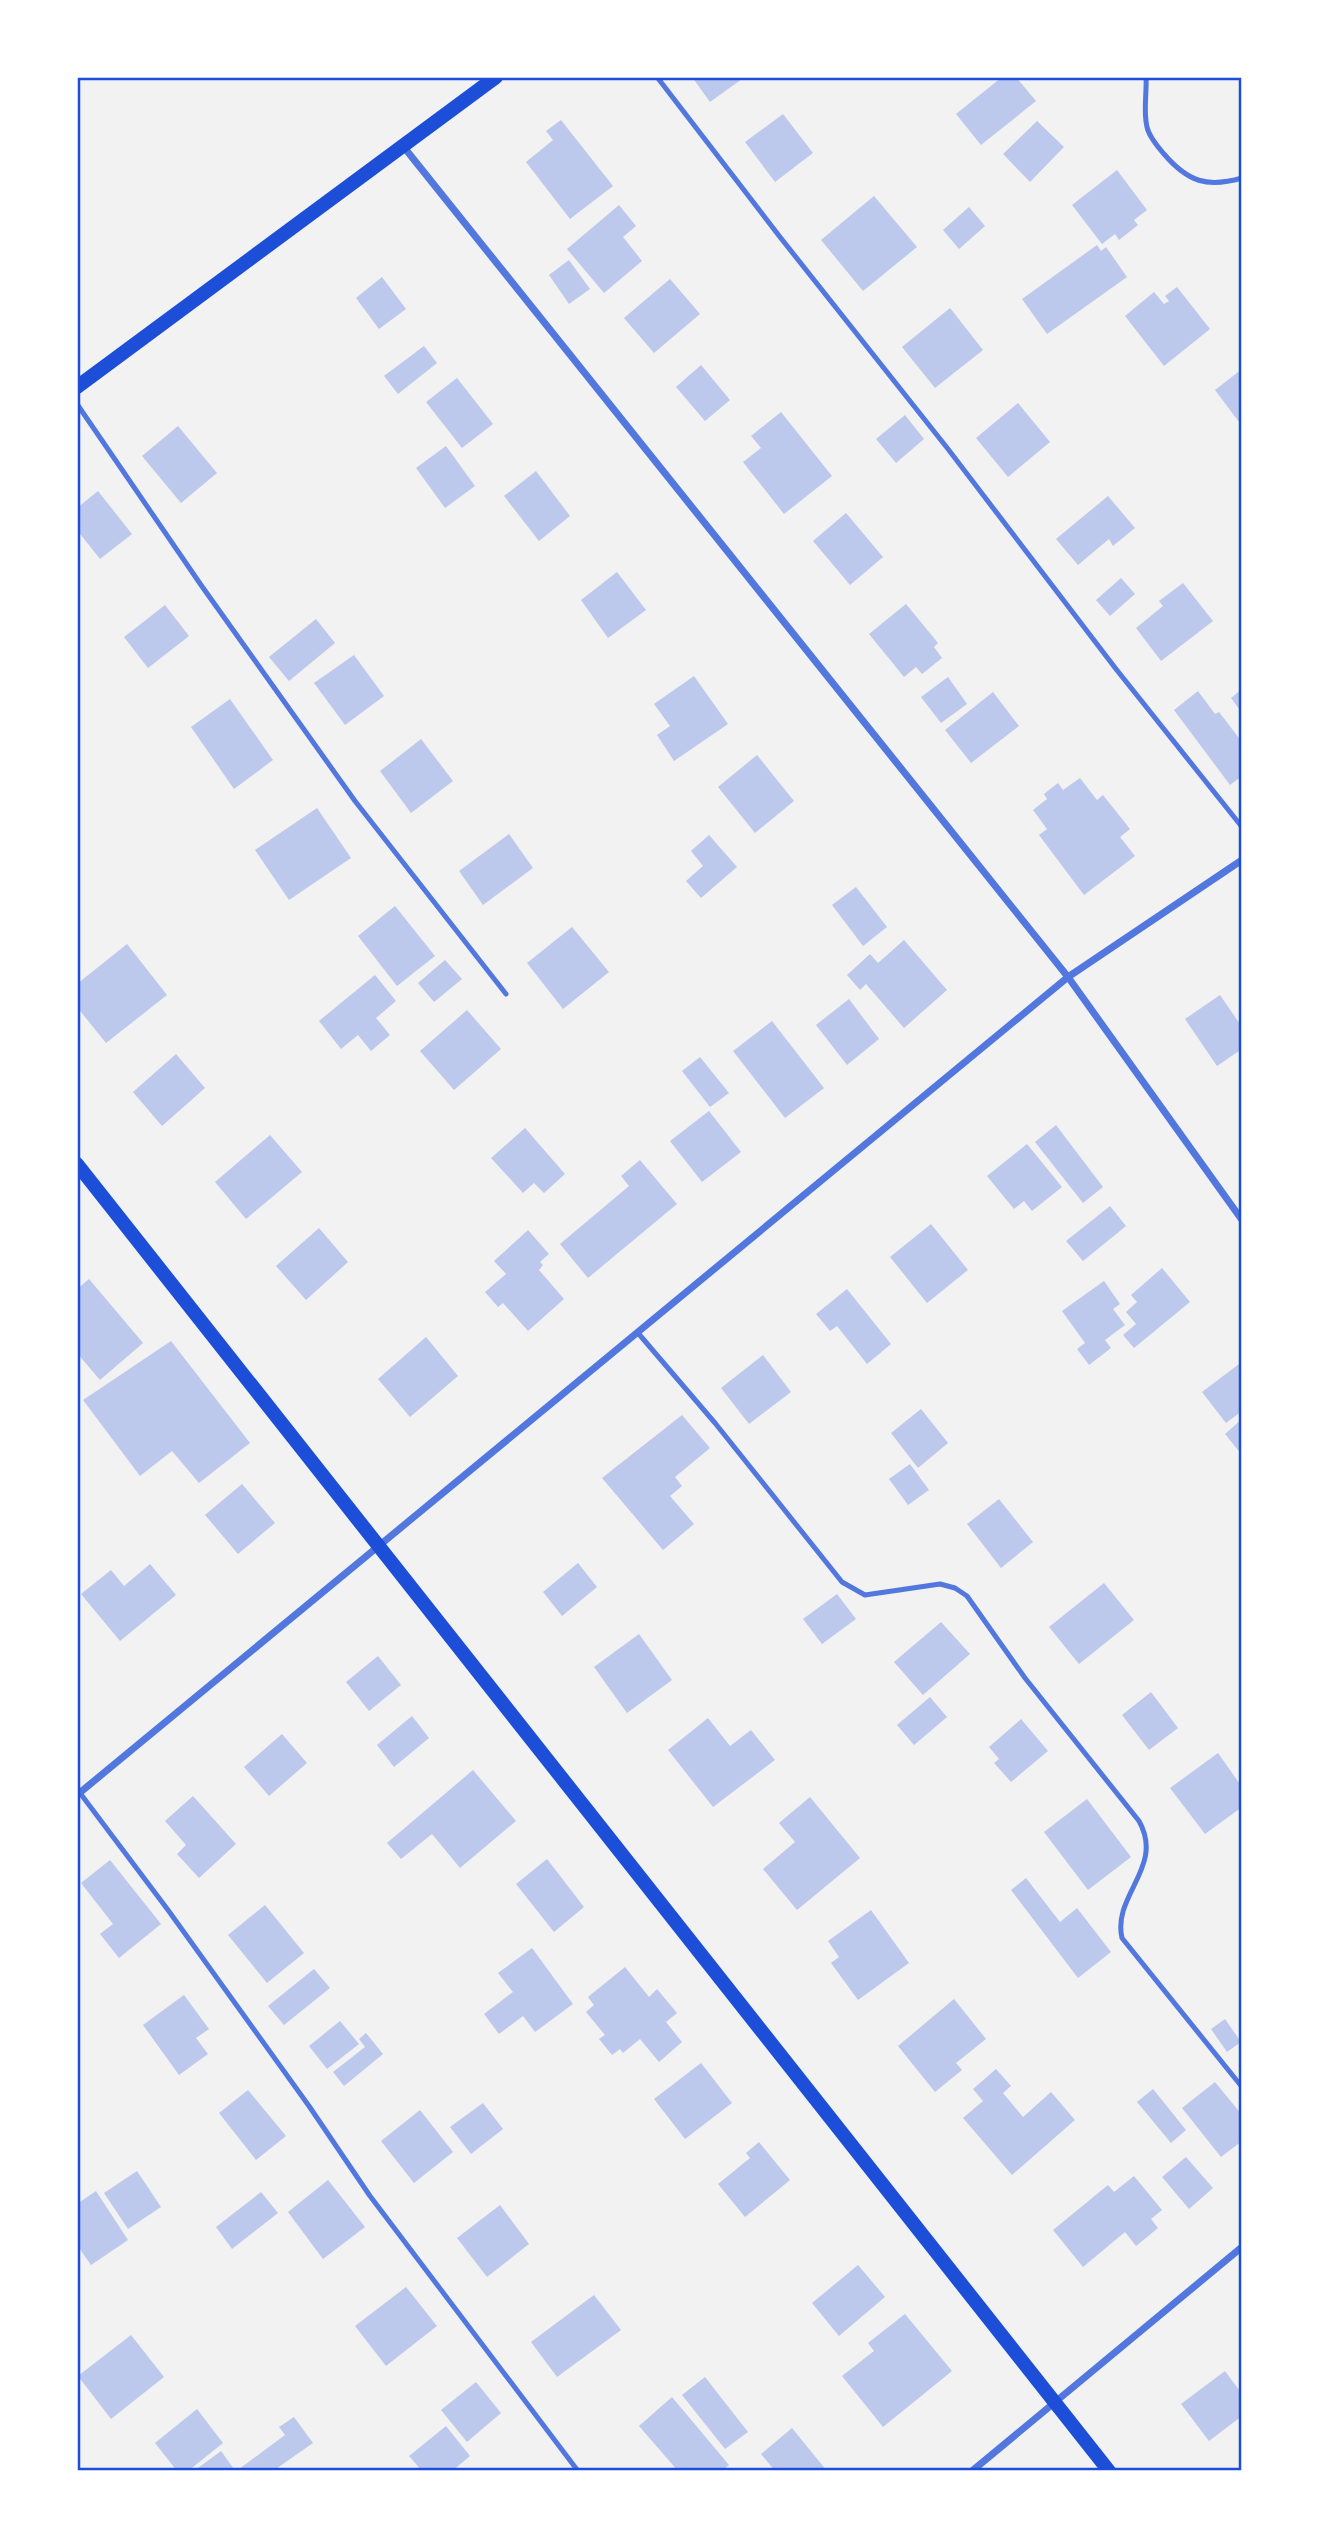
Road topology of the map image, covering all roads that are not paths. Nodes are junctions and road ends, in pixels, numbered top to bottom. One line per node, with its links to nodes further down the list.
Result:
1 (496, 77): 4 (main road)
2 (657, 77): 8 (lane)
3 (1146, 77): 5 (lane)
4 (403, 146): 6 (main road); 10 (street)
5 (1242, 178)
6 (77, 387)
7 (77, 404): 11 (lane)
8 (1242, 827)
9 (1242, 860): 10 (street)
10 (1068, 977): 13 (street); 14 (street)
11 (506, 994)
12 (77, 1164): 15 (main road)
13 (1242, 1220)
14 (638, 1333): 15 (street); 17 (lane)
15 (380, 1547): 16 (street); 19 (main road)
16 (78, 1794): 20 (lane)
17 (1242, 2087)
18 (1242, 2247): 19 (street)
19 (1055, 2403): 21 (street); 22 (main road)
20 (578, 2471)
21 (972, 2471)
22 (1109, 2471)

